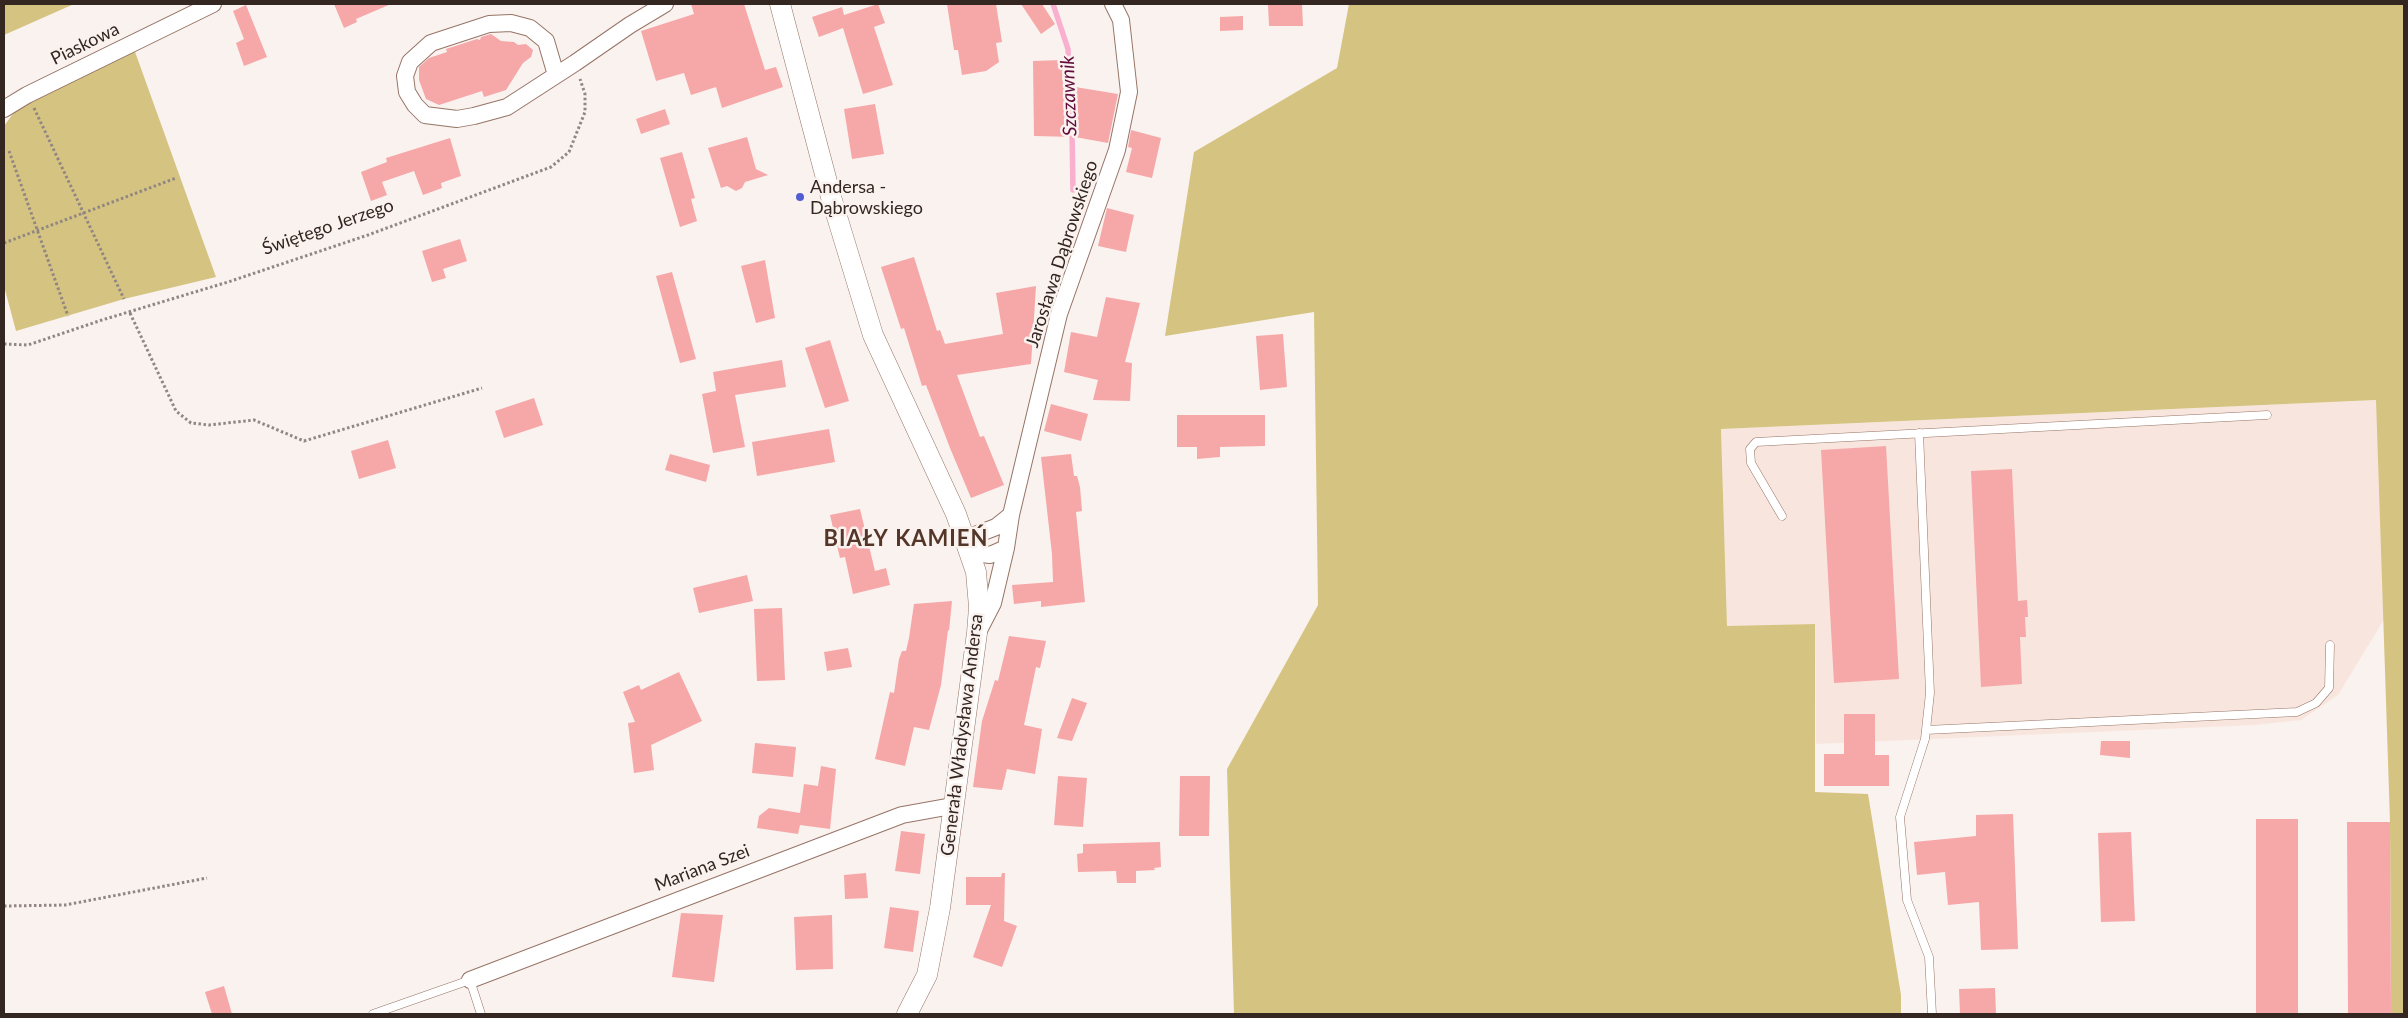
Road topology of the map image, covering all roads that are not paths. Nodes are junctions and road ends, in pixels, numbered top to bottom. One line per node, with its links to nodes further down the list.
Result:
1 (213, 4): 6 (street, Piaskowa)
2 (665, 4): 5 (street)
3 (780, 4): 11 (street, Generała Władysława Andersa)
4 (1113, 4): 9 (street, Jarosława Dąbrowskiego)
5 (556, 75): 5 (street)
6 (4, 109)
7 (2267, 415): 8 (lane)
8 (1919, 433): 10 (lane); 15 (lane)
9 (1011, 515): 11 (street); 12 (street, Jarosława Dąbrowskiego)
10 (1782, 516)
11 (965, 539): 12 (street); 13 (street, Generała Władysława Andersa)
12 (1006, 548): 13 (street, Jarosława Dąbrowskiego)
13 (977, 633): 16 (street, Generała Władysława Andersa)
14 (2330, 645): 15 (lane)
15 (1926, 730): 21 (lane)
16 (952, 806): 17 (street, Mariana Szei); 20 (street, Generała Władysława Andersa)
17 (470, 980): 18 (lane); 19 (lane)
18 (373, 1014)
19 (481, 1014)
20 (907, 1014)
21 (1932, 1014)

